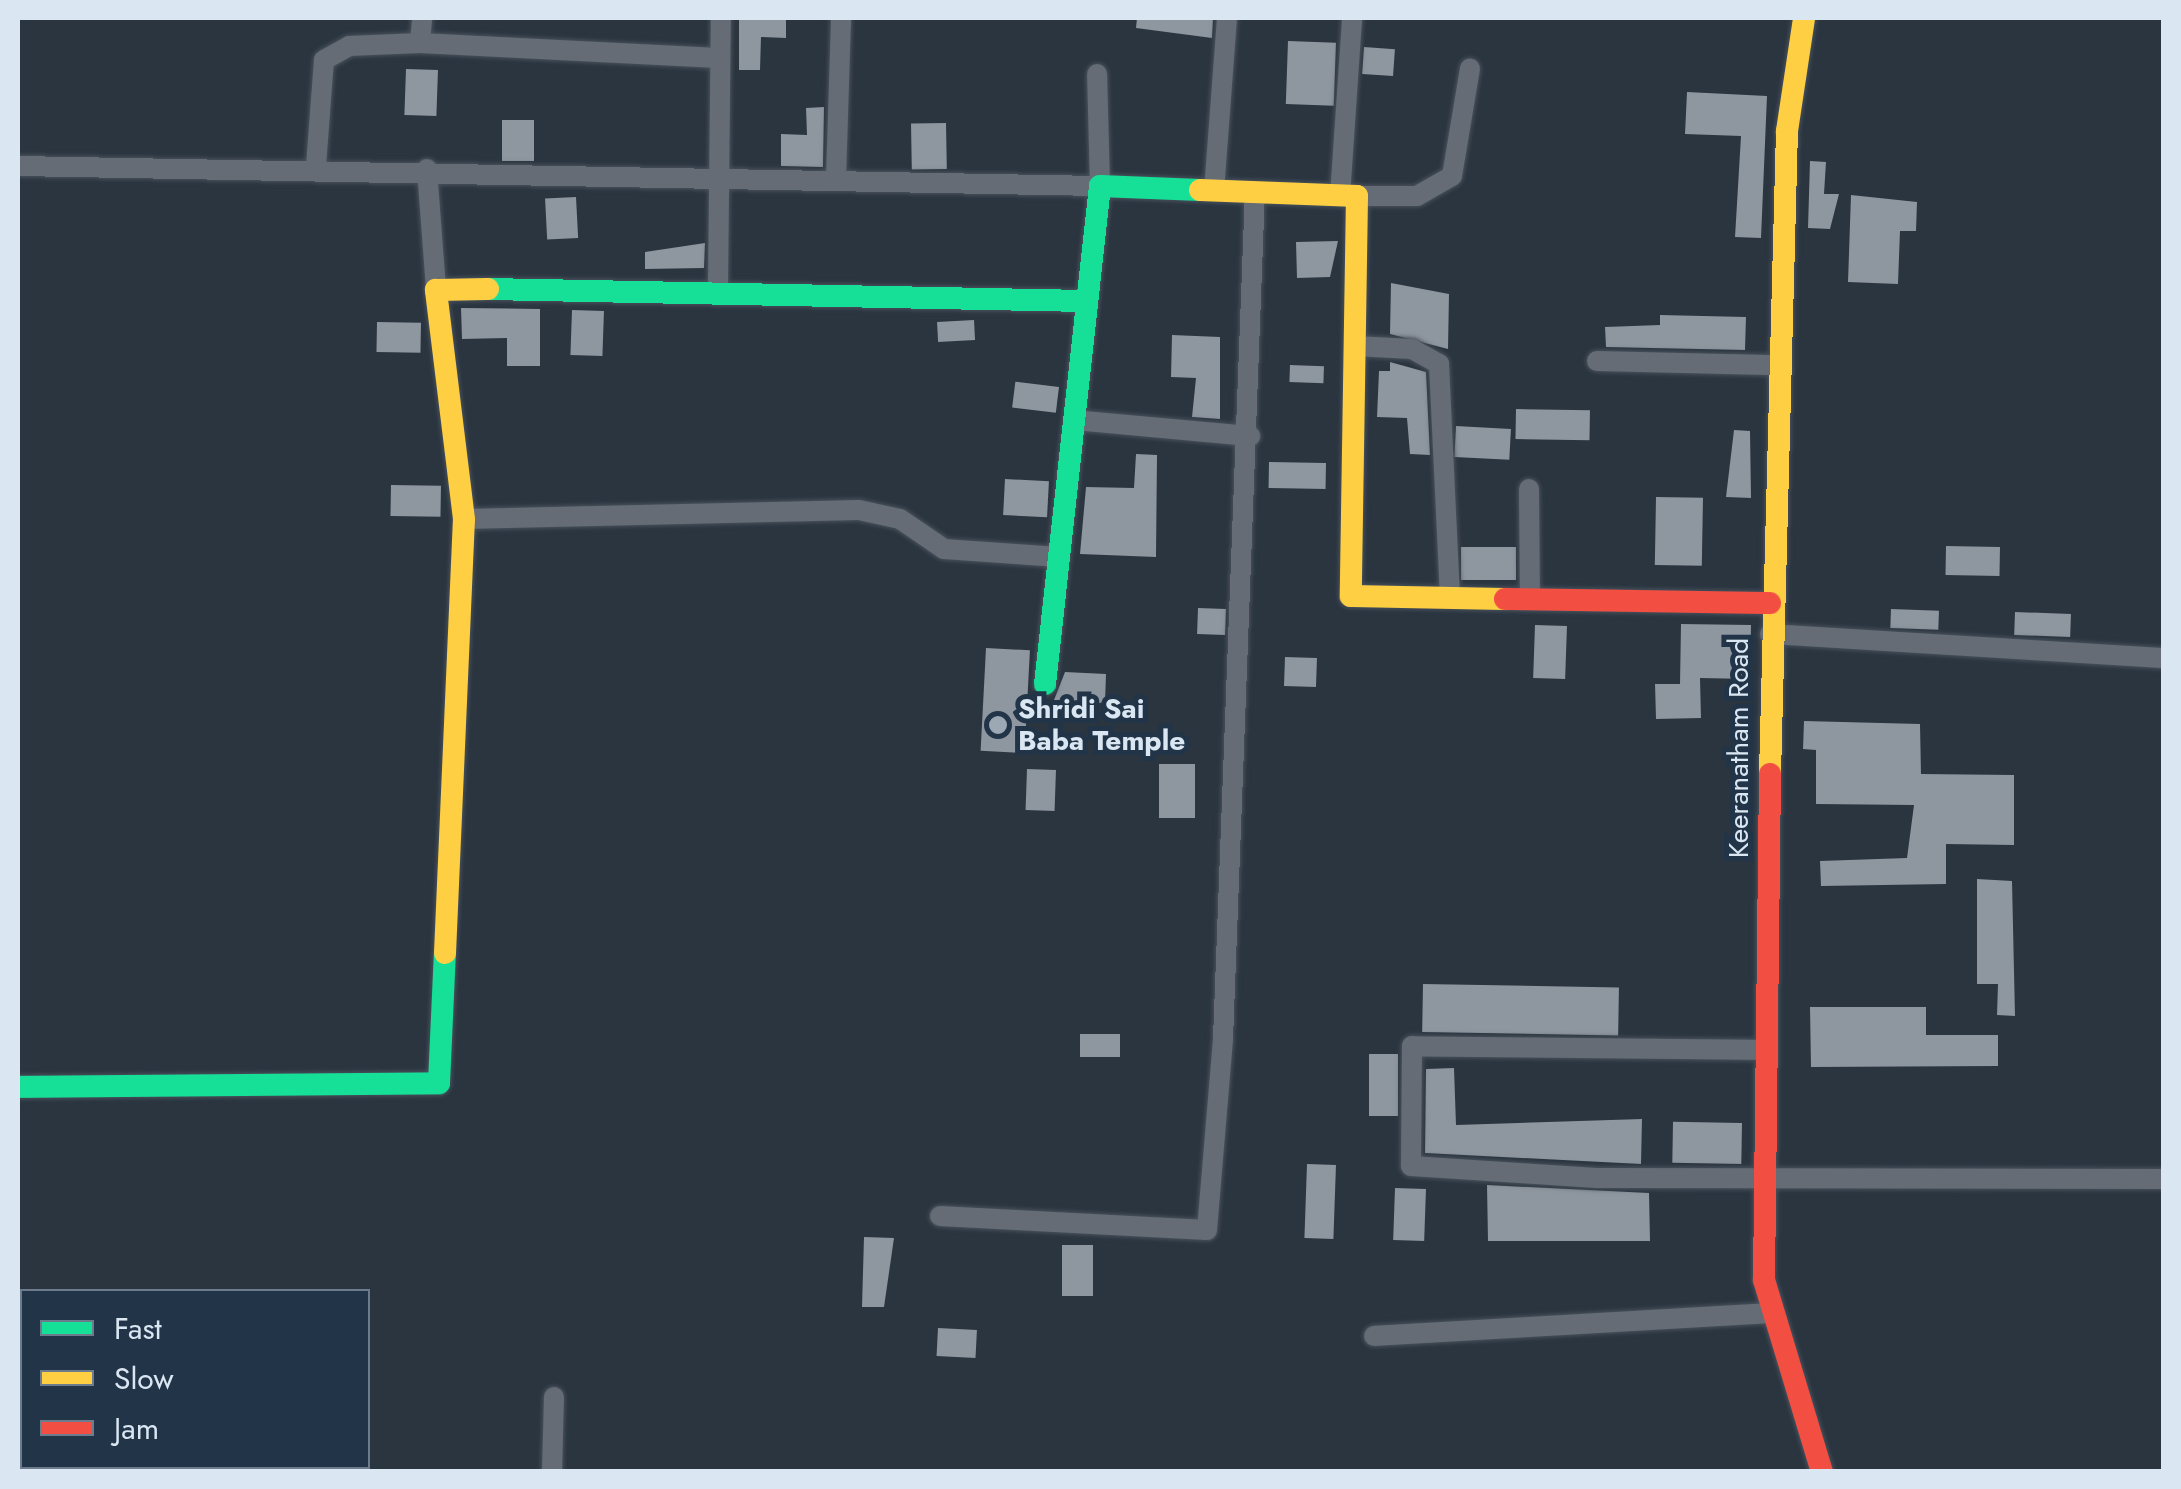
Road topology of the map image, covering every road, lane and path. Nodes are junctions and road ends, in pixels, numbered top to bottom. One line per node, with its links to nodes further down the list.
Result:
1 (422, 18): 7 (street)
2 (721, 18): 8 (street)
3 (841, 18): 15 (street)
4 (1227, 18): 17 (street)
5 (1352, 18): 19 (street)
6 (1804, 18): 25 (street, Keeranatham Road)
7 (420, 42): 8 (street); 12 (street)
8 (718, 58): 14 (street)
9 (1470, 68): 19 (street)
10 (1097, 74): 16 (street)
11 (18, 166): 12 (street)
12 (316, 166): 13 (street)
13 (427, 168): 14 (street); 21 (street)
14 (718, 176): 15 (street); 20 (street)
15 (836, 179): 16 (street)
16 (1100, 186): 17 (street); 22 (street)
17 (1214, 191): 18 (street)
18 (1255, 192): 19 (street); 27 (street)
19 (1348, 196): 23 (street)
20 (718, 287): 21 (street); 22 (street)
21 (436, 290): 29 (street)
22 (1087, 301): 26 (street)
23 (1355, 346): 31 (street); 31 (street)
24 (1598, 361): 25 (street)
25 (1779, 365): 33 (street, Keeranatham Road)
26 (1074, 420): 27 (street); 30 (street)
27 (1250, 436): 41 (street)
28 (1529, 489): 32 (street)
29 (464, 519): 30 (street); 38 (street)
30 (1059, 557): 36 (street)
31 (1450, 598): 32 (street)
32 (1530, 600): 33 (street)
33 (1770, 603): 34 (street, Keeranatham Road)
34 (1770, 634): 35 (street); 37 (street, Keeranatham Road)
35 (2164, 658)
36 (1045, 684)
37 (1766, 1050): 39 (street, Keeranatham Road); 39 (street)
38 (18, 1087)
39 (1760, 1176): 40 (street); 42 (street, Keeranatham Road)
40 (2164, 1179)
41 (940, 1216)
42 (1774, 1313): 43 (street); 46 (street, Keeranatham Road)
43 (1374, 1336)
44 (554, 1397): 45 (street)
45 (552, 1472)
46 (1822, 1472)

